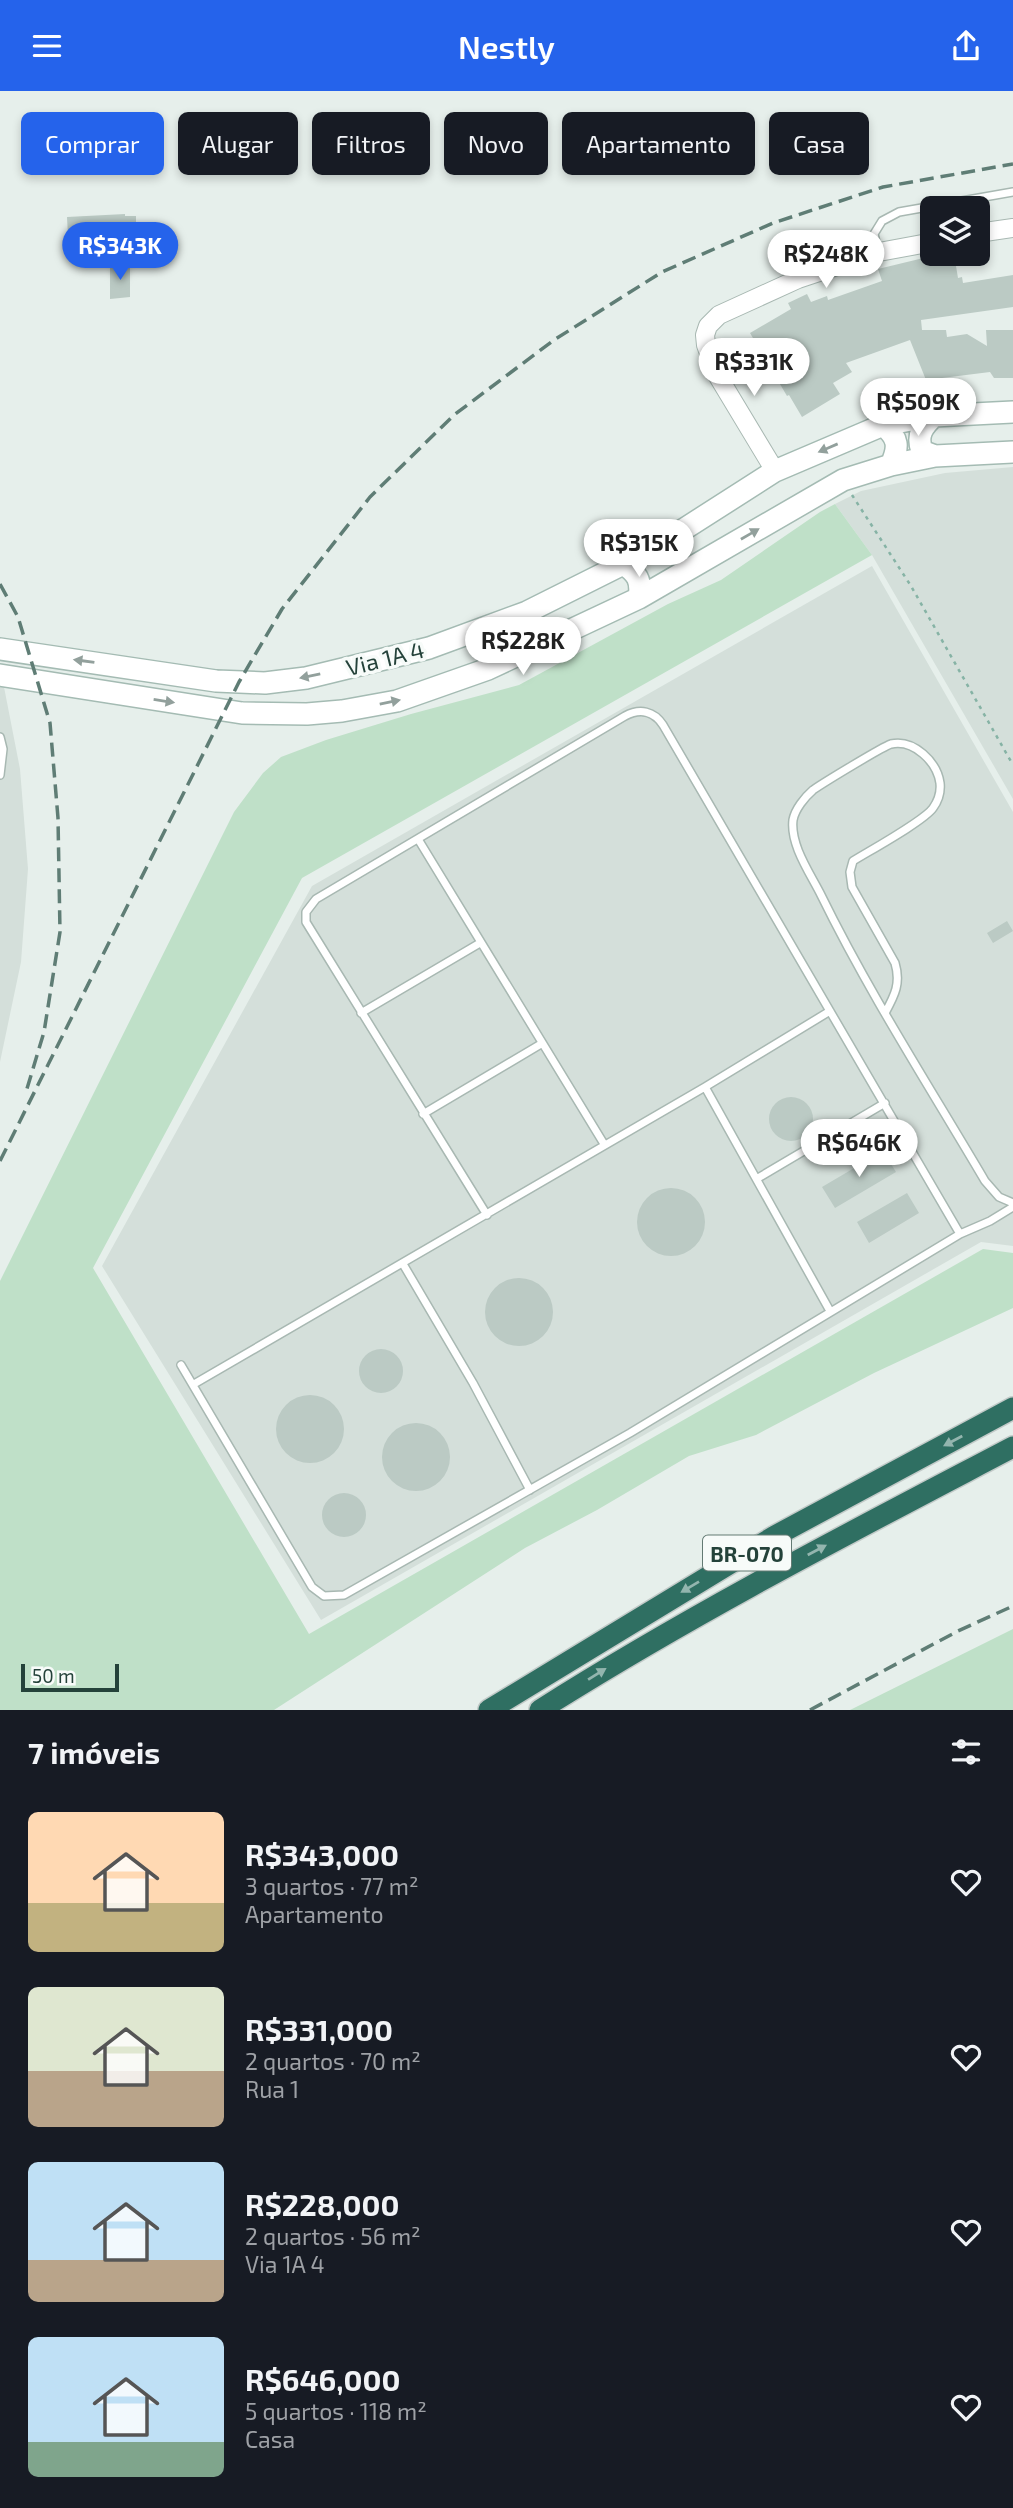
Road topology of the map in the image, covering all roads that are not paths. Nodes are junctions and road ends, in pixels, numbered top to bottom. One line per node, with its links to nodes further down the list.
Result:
1 (1013, 192): 5 (lane)
2 (1013, 227): 3 (street)
3 (990, 231)
4 (920, 244): 5 (street)
5 (879, 252): 12 (street)
6 (1013, 412): 7 (main road, Via 1A 4)
7 (934, 416): 8 (main road, Via 1A 4); 10 (main road)
8 (883, 425): 11 (main road); 12 (main road, Via 1A 4, one-way to 12)
9 (1013, 452): 10 (main road, Via 1A 4)
10 (935, 456): 11 (main road, Via 1A 4)
11 (891, 465): 15 (main road, Via 1A 4, one-way to 11)
12 (775, 471): 13 (main road, Via 1A 4)
13 (653, 549): 14 (main road, Via 1A 4); 15 (main road)
14 (622, 563): 16 (main road); 17 (main road, Via 1A 4, one-way to 17)
15 (670, 580): 16 (main road, Via 1A 4)
16 (639, 598): 18 (main road, Via 1A 4, one-way to 16)
17 (0, 649)
18 (0, 675)
19 (0, 737): 20 (lane)
20 (0, 775)
21 (418, 839): 22 (lane); 23 (lane); 24 (lane)
22 (480, 943): 24 (lane); 26 (lane)
23 (830, 1011): 27 (lane); 28 (lane)
24 (361, 1013): 29 (lane)
25 (886, 1013): 25 (lane); 32 (lane)
26 (541, 1044): 29 (lane); 30 (lane)
27 (705, 1087): 30 (lane); 31 (lane)
28 (885, 1103): 31 (lane); 34 (lane)
29 (423, 1114): 33 (lane)
30 (604, 1144): 33 (lane)
31 (758, 1178): 36 (lane)
32 (1011, 1202): 34 (lane)
33 (487, 1215): 35 (lane)
34 (960, 1234): 36 (lane)
35 (403, 1264): 38 (lane); 41 (lane)
36 (830, 1311): 41 (lane)
37 (181, 1365): 38 (lane)
38 (194, 1384): 41 (lane)
39 (1013, 1408): 42 (highway, BR-070, one-way to 42)
40 (1013, 1447): 43 (highway, BR-070, one-way to 40)
41 (530, 1490)
42 (489, 1710)
43 (540, 1710)

